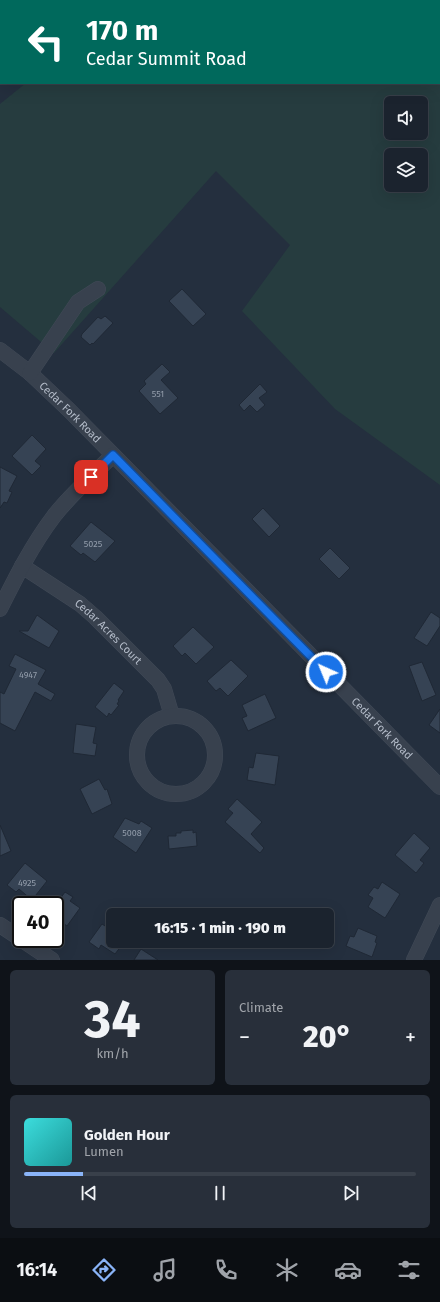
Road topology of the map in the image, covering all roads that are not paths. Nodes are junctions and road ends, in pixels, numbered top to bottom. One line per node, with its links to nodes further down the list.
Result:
1 (98, 289): 3 (street)
2 (0, 350): 3 (street, Cedar Fork Road)
3 (30, 373): 4 (street, Cedar Fork Road)
4 (113, 455): 5 (street); 8 (street, Cedar Fork Road)
5 (22, 566): 6 (street); 7 (street, Cedar Acres Court)
6 (0, 609)
7 (172, 716): 7 (street)
8 (440, 787)
9 (440, 905): 12 (street)
10 (0, 925): 11 (street)
11 (52, 960)
12 (414, 960)

